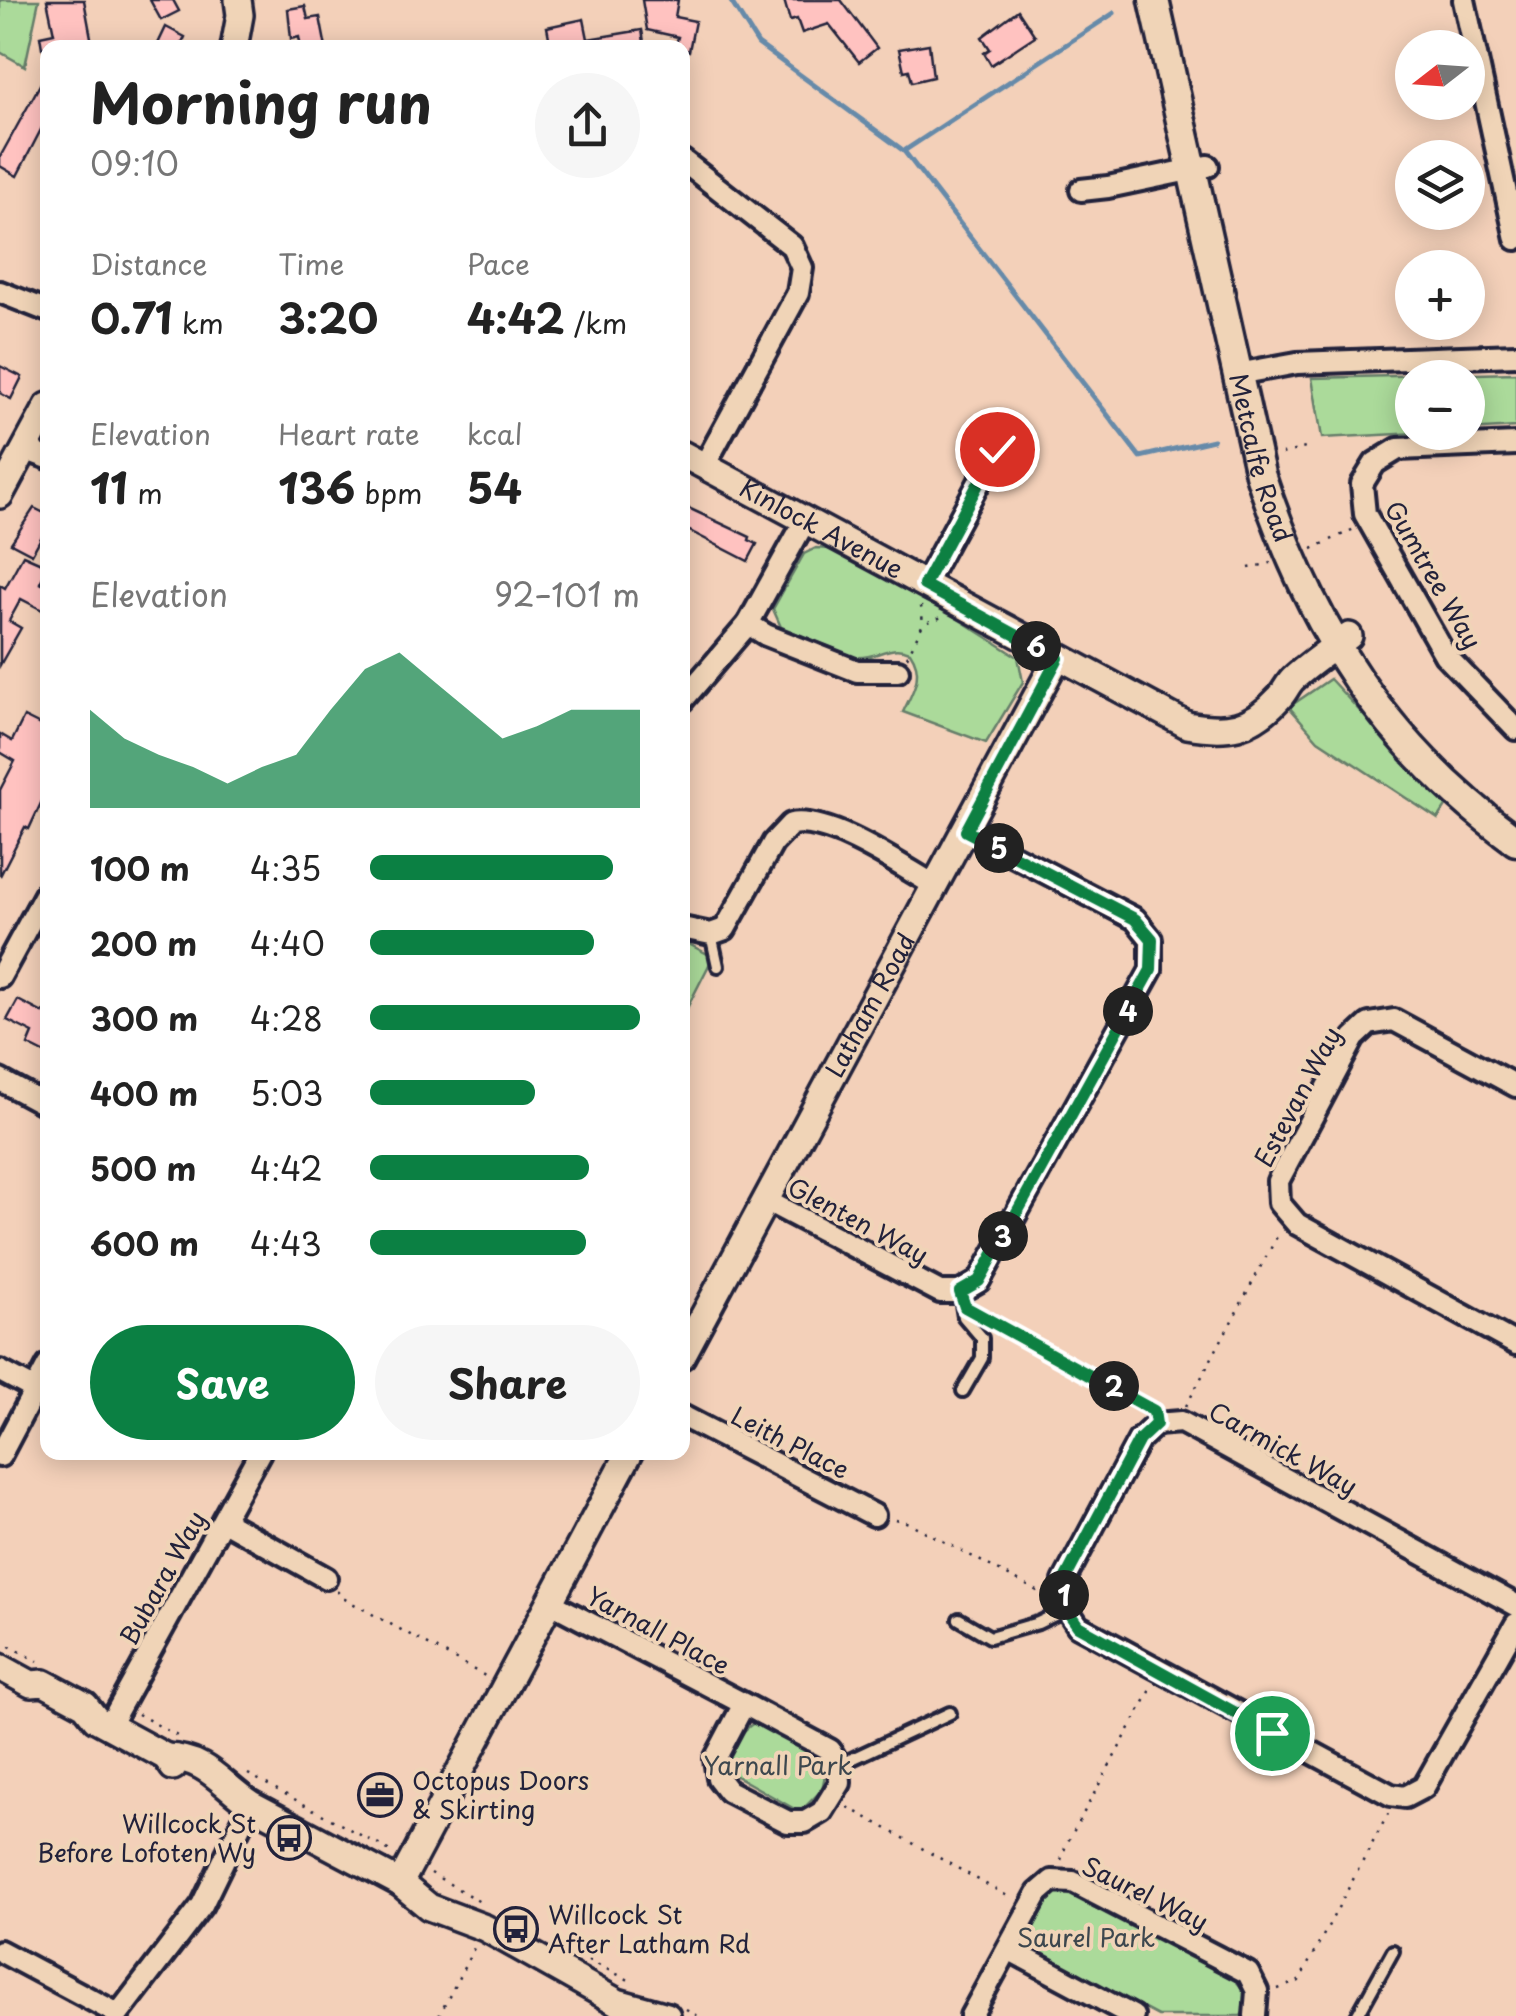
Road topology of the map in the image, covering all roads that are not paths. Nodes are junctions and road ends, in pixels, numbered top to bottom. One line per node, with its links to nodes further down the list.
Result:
1 (238, 0): 5 (street)
2 (1154, 0): 7 (main road, Metcalfe Road)
3 (1172, 0): 7 (main road, Metcalfe Road)
4 (1464, 0): 9 (street)
5 (236, 40)
6 (690, 166): 17 (street)
7 (1199, 168): 8 (street); 13 (main road, Metcalfe Road)
8 (1081, 190)
9 (1516, 240)
10 (0, 292): 11 (street)
11 (40, 307)
12 (1516, 355): 13 (street)
13 (1244, 372): 22 (main road, Metcalfe Road)
14 (1516, 444): 26 (street, Gumtree Way)
15 (997, 449): 20 (street)
16 (36, 454): 18 (street)
17 (693, 460): 19 (street, Kinlock Avenue)
18 (0, 495)
19 (805, 521): 20 (street, Kinlock Avenue); 21 (street)
20 (924, 585): 23 (street, Kinlock Avenue)
21 (748, 624): 24 (street); 25 (street)
22 (1348, 651): 23 (street, Kinlock Avenue); 27 (main road, Metcalfe Road); 29 (main road, Metcalfe Road)
23 (1058, 658): 28 (street, Latham Road)
24 (898, 671)
25 (690, 692)
26 (1516, 729)
27 (1516, 822)
28 (966, 831): 30 (street, Latham Road); 40 (street)
29 (1516, 842)
30 (936, 886): 33 (street); 39 (street, Latham Road)
31 (40, 904): 35 (street)
32 (690, 930): 33 (street)
33 (711, 934): 34 (lane)
34 (718, 966)
35 (0, 976)
36 (0, 1080): 38 (street)
37 (1516, 1086): 42 (street, Estevan Way)
38 (40, 1102)
39 (766, 1201): 40 (street, Glenten Way); 41 (street, Latham Road)
40 (960, 1292): 46 (lane)
41 (690, 1341)
42 (1516, 1344)
43 (0, 1371): 45 (street)
44 (40, 1379): 45 (street)
45 (34, 1389): 48 (street)
46 (962, 1391)
47 (690, 1420): 51 (street, Leith Place)
48 (0, 1456)
49 (256, 1460): 52 (street, Bubara Way)
50 (626, 1460): 54 (street)
51 (874, 1515)
52 (224, 1521): 53 (street); 62 (street, Bubara Way)
53 (326, 1578)
54 (549, 1602): 60 (street, Yarnall Place); 65 (street)
55 (1066, 1603): 56 (street, Carmick Way); 57 (lane); 58 (street)
56 (1516, 1605)
57 (960, 1619)
58 (1516, 1624)
59 (0, 1667): 62 (street)
60 (744, 1704): 63 (street, Yarnall Place); 63 (street, Yarnall Place)
61 (950, 1713): 63 (lane)
62 (102, 1722): 64 (street)
63 (839, 1766)
64 (241, 1798): 65 (street); 70 (street)
65 (406, 1888): 69 (street)
66 (1008, 1950): 72 (street, Saurel Way); 73 (street); 74 (street, Saurel Way)
67 (0, 1951): 70 (street)
68 (1392, 1951): 75 (lane)
69 (623, 2009): 71 (street)
70 (117, 2015)
71 (668, 2016)
72 (970, 2016)
73 (1133, 2016)
74 (1255, 2016)
75 (1357, 2016)

